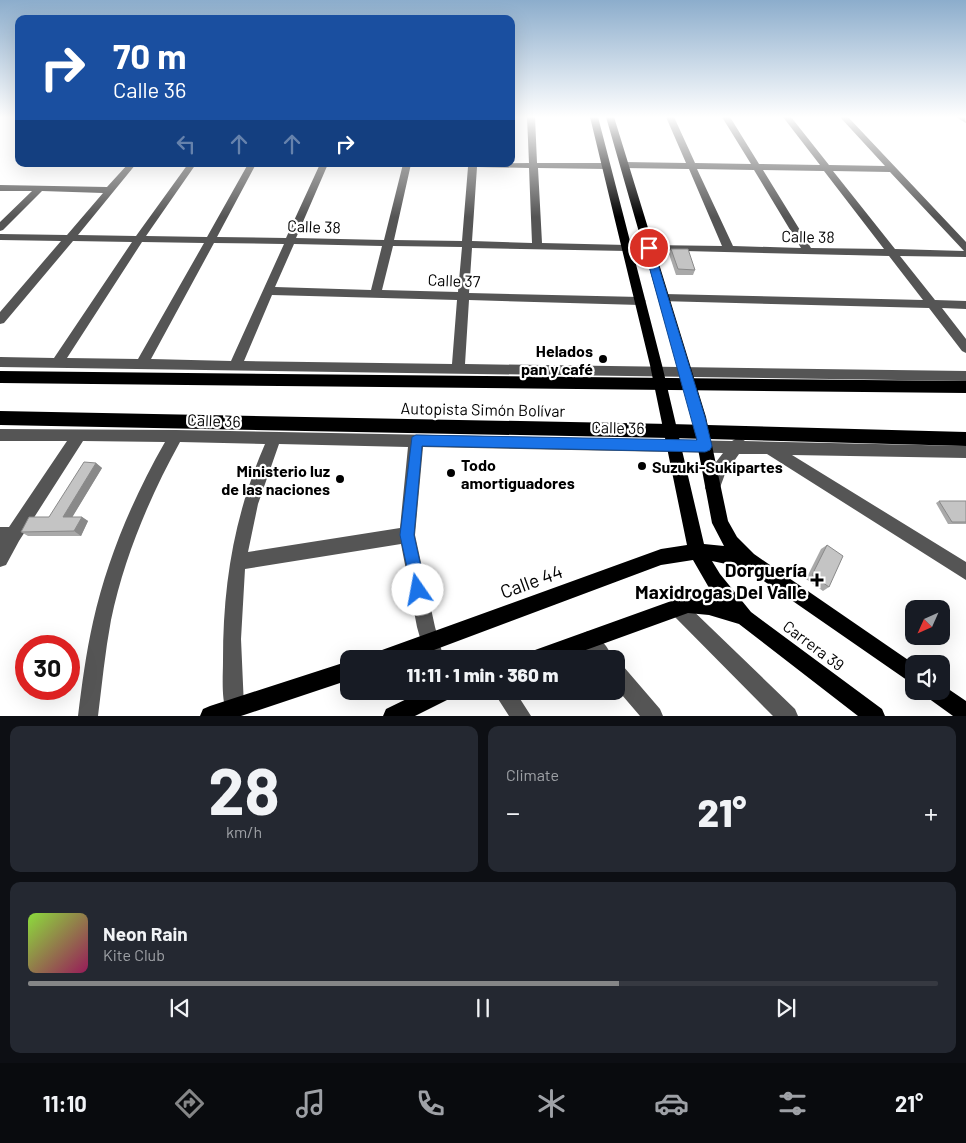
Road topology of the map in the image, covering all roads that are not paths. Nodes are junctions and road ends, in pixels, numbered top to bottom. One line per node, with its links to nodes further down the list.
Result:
1 (533, 150): 9 (street)
2 (602, 150): 11 (main road, Carrera 39)
3 (620, 150): 10 (main road, Carrera 39)
4 (685, 150): 12 (street)
5 (746, 150): 19 (street)
6 (813, 150): 20 (street)
7 (875, 150): 21 (street)
8 (515, 165): 9 (street)
9 (534, 165): 11 (street); 33 (street)
10 (624, 165): 12 (street); 35 (main road, Carrera 39)
11 (606, 166): 34 (main road, Carrera 39)
12 (692, 166): 19 (street); 37 (street)
13 (129, 167): 24 (street)
14 (190, 167): 28 (street)
15 (250, 167): 29 (street)
16 (323, 167): 30 (street)
17 (406, 167): 31 (street)
18 (473, 167): 32 (street)
19 (756, 167): 20 (street); 38 (street)
20 (827, 168): 21 (street); 39 (street)
21 (892, 168): 36 (street)
22 (0, 188): 23 (street)
23 (39, 189): 24 (street); 25 (street)
24 (110, 190): 27 (street)
25 (0, 228)
26 (0, 237): 27 (street, Calle 38)
27 (68, 238): 28 (street, Calle 38); 48 (street)
28 (139, 238): 29 (street, Calle 38); 51 (street)
29 (209, 240): 30 (street, Calle 38); 52 (street)
30 (289, 240): 31 (street, Calle 38); 41 (street)
31 (387, 244): 32 (street, Calle 38); 42 (street)
32 (466, 245): 33 (street, Calle 38); 43 (street)
33 (537, 246): 34 (street, Calle 38)
34 (627, 248): 45 (main road, Carrera 39)
35 (649, 248): 37 (street, Calle 38); 44 (main road, Carrera 39)
36 (966, 248)
37 (729, 250): 38 (street, Calle 38)
38 (808, 251): 39 (street, Calle 38)
39 (892, 252): 40 (street, Calle 38); 46 (street)
40 (966, 254)
41 (268, 291): 42 (street, Calle 37); 53 (street)
42 (376, 294): 43 (street, Calle 37)
43 (462, 297): 45 (street, Calle 37); 54 (street)
44 (664, 298): 46 (street); 59 (main road, Carrera 39)
45 (640, 302): 58 (main road, Carrera 39)
46 (933, 304): 47 (street); 49 (street)
47 (966, 305)
48 (0, 320)
49 (966, 348)
50 (0, 362): 51 (street)
51 (57, 363): 52 (street)
52 (142, 364): 53 (street)
53 (236, 364): 54 (street)
54 (458, 367): 55 (street)
55 (543, 375): 56 (highway, Autopista Simón Bolívar); 58 (highway, Autopista Simón Bolívar)
56 (0, 376)
57 (966, 376): 60 (street)
58 (658, 377): 59 (highway, Autopista Simón Bolívar); 67 (main road, Carrera 39)
59 (687, 377): 60 (highway, Autopista Simón Bolívar); 69 (main road, Carrera 39)
60 (788, 379): 61 (highway, Autopista Simón Bolívar)
61 (966, 387)
62 (0, 418): 67 (highway, Autopista Simón Bolívar)
63 (752, 433): 69 (highway, Autopista Simón Bolívar); 70 (highway, Autopista Simón Bolívar); 72 (street)
64 (0, 435): 65 (street, Calle 36)
65 (79, 436): 66 (street, Calle 36); 76 (street)
66 (176, 436): 68 (street, Calle 36); 98 (street)
67 (671, 438): 69 (highway, Autopista Simón Bolívar); 71 (street, Calle 36); 78 (main road, Carrera 39)
68 (274, 439): 71 (street, Calle 36); 81 (street)
69 (703, 439): 72 (street); 75 (main road, Carrera 39)
70 (966, 439)
71 (416, 441): 77 (street)
72 (735, 447): 73 (street); 75 (street)
73 (769, 448): 74 (street); 82 (street)
74 (966, 452)
75 (713, 488): 80 (main road, Carrera 39)
76 (7, 535): 79 (street)
77 (407, 535): 81 (street); 86 (street)
78 (697, 551): 80 (main road, Calle 44); 84 (main road, Carrera 39); 87 (main road, Calle 44)
79 (0, 559)
80 (748, 560): 90 (main road, Carrera 39)
81 (237, 562): 96 (street)
82 (966, 572)
83 (677, 607): 84 (main road); 85 (main road); 103 (street)
84 (745, 618): 104 (main road, Carrera 39)
85 (588, 640): 88 (main road); 89 (street)
86 (433, 650)
87 (435, 650)
88 (560, 650)
89 (596, 650)
90 (905, 670)
91 (340, 673): 96 (main road)
92 (625, 683): 102 (street)
93 (426, 700): 100 (main road)
94 (509, 700): 101 (street)
95 (948, 700): 97 (main road)
96 (234, 707): 99 (main road)
97 (966, 713)
98 (88, 716)
99 (210, 716)
100 (393, 716)
101 (521, 716)
102 (653, 716)
103 (788, 716)
104 (875, 716)

